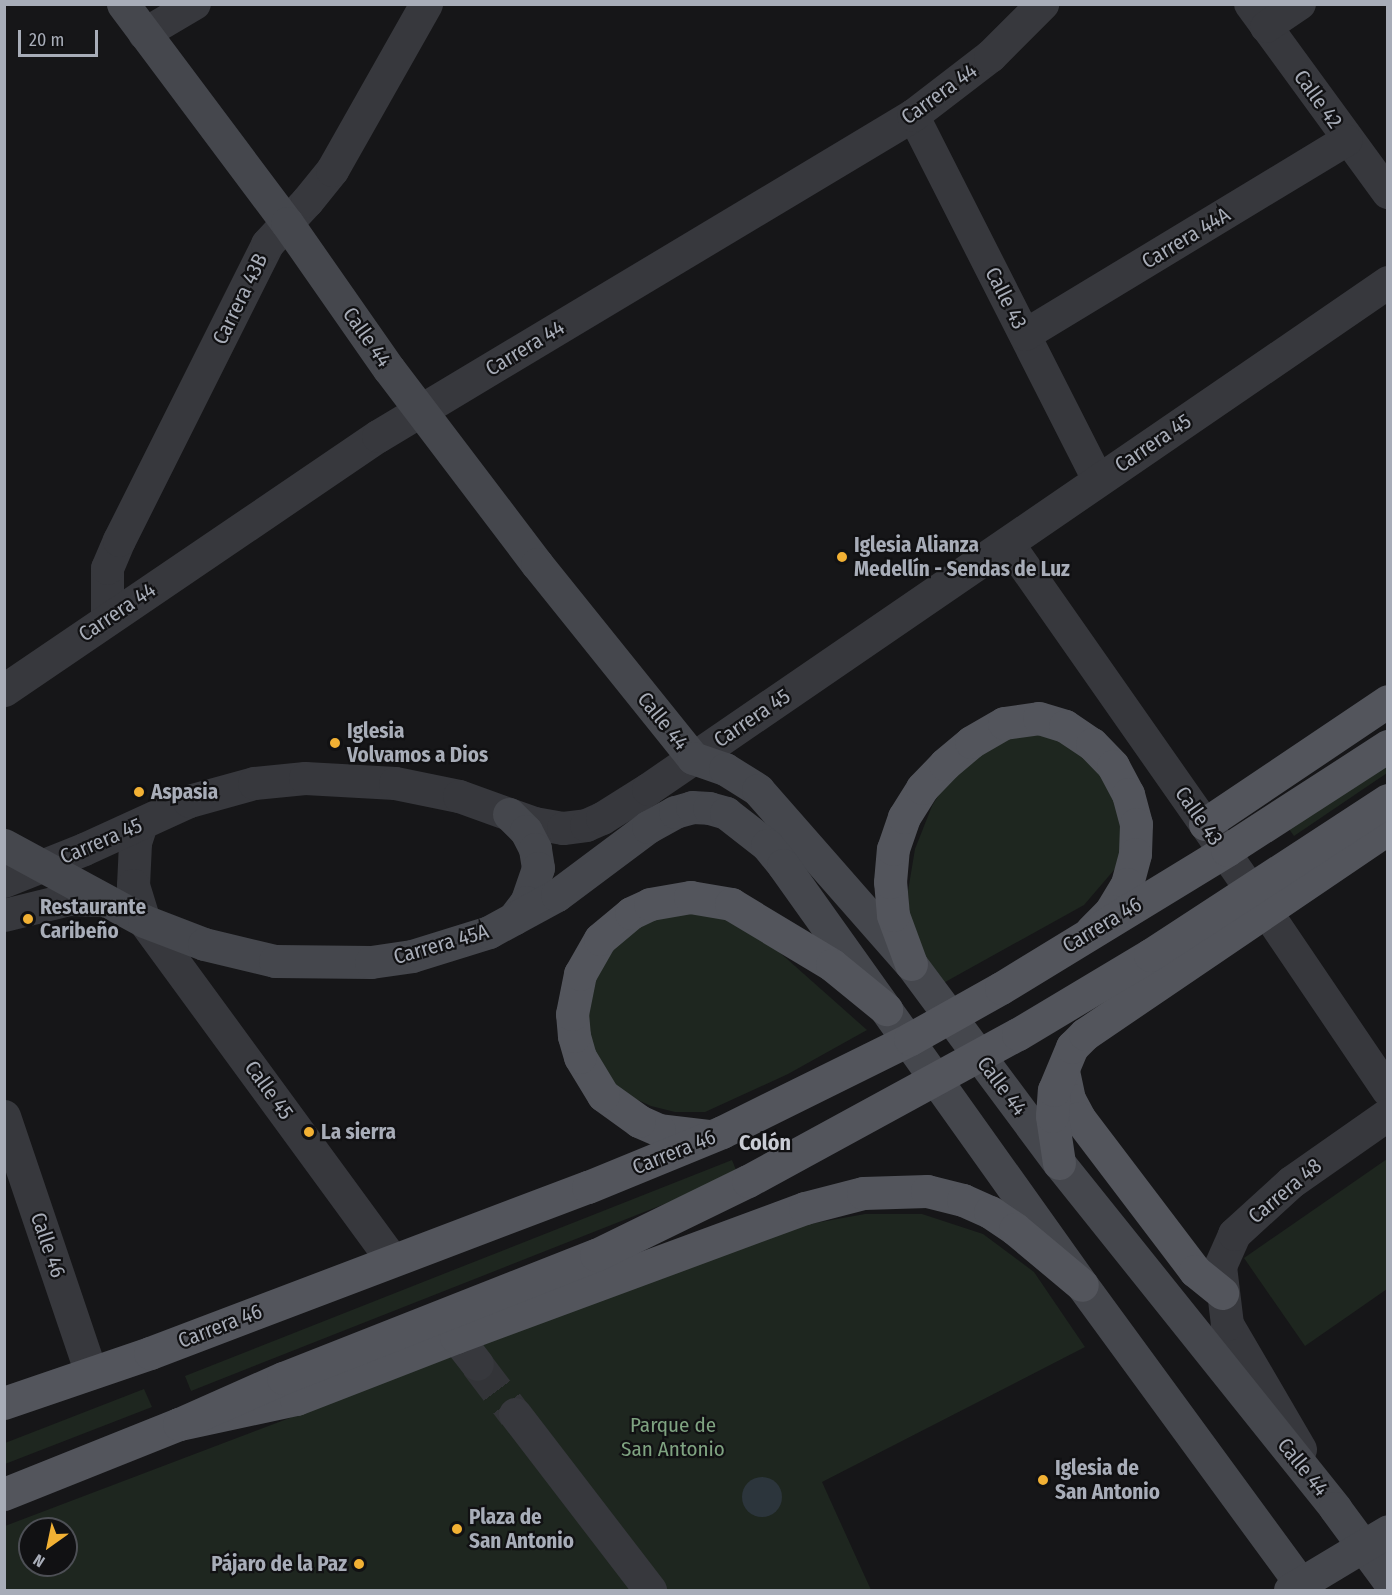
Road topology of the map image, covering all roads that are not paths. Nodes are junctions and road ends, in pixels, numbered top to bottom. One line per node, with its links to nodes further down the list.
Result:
1 (123, 4): 7 (main road, Calle 44)
2 (195, 4): 7 (street)
3 (426, 4): 11 (street, Carrera 43B)
4 (1042, 4): 8 (street, Carrera 44)
5 (1300, 4): 6 (street)
6 (1258, 16): 9 (street, Calle 42)
7 (144, 34): 11 (main road, Calle 44)
8 (913, 115): 13 (street, Calle 43); 14 (street, Carrera 44)
9 (1347, 140): 10 (street, Calle 42); 13 (street, Carrera 44A)
10 (1388, 193)
11 (287, 223): 14 (main road, Calle 44); 17 (street, Carrera 43B)
12 (1388, 282): 15 (street, Carrera 45)
13 (1025, 336): 15 (street, Calle 43)
14 (420, 410): 17 (street, Carrera 44); 21 (main road, Calle 44)
15 (1098, 480): 16 (street, Carrera 45)
16 (1008, 543): 21 (street, Carrera 45); 25 (street, Calle 43)
17 (106, 619): 18 (street, Carrera 44)
18 (4, 690)
19 (1388, 701): 25 (main road)
20 (1388, 746): 35 (main road, Carrera 46, bridge)
21 (693, 758): 23 (street, Carrera 45); 36 (main road, Calle 44)
22 (1388, 800): 52 (main road, bridge)
23 (508, 814): 24 (street, Carrera 45); 33 (main road)
24 (141, 824): 28 (street, Carrera 45); 34 (street, Calle 45)
25 (1205, 824): 31 (street, Calle 43)
26 (1388, 828): 31 (main road)
27 (4, 845): 28 (main road, Calle 45)
28 (44, 865): 29 (street, Carrera 45); 30 (main road, Calle 45)
29 (4, 881)
30 (105, 900): 32 (street, Carrera 45); 34 (main road, Calle 45)
31 (1266, 911): 38 (main road); 39 (street, Calle 43)
32 (4, 915)
33 (513, 919): 34 (main road, Carrera 45A); 37 (main road, Carrera 45A)
34 (144, 921): 44 (street, Calle 45)
35 (1089, 932): 36 (main road); 42 (main road, Carrera 46, bridge)
36 (911, 964): 43 (main road, Calle 44)
37 (886, 1009): 42 (main road); 45 (main road)
38 (1062, 1067): 43 (main road); 46 (main road)
39 (1388, 1091)
40 (1388, 1114): 46 (street, Carrera 48)
41 (4, 1116): 49 (street, Calle 46)
42 (716, 1134): 44 (main road, Carrera 46)
43 (1059, 1163): 54 (main road, Calle 44)
44 (392, 1260): 49 (main road, Carrera 46)
45 (1082, 1285): 47 (main road); 57 (main road)
46 (1222, 1293): 54 (street, Calle 44)
47 (456, 1337): 48 (street); 52 (main road)
48 (477, 1364)
49 (90, 1373): 50 (main road, Carrera 46)
50 (4, 1403)
51 (515, 1414): 58 (street)
52 (178, 1424): 53 (main road)
53 (4, 1494)
54 (1335, 1508): 55 (main road, Calle 44)
55 (1376, 1540): 56 (main road, Calle 44); 57 (main road)
56 (1388, 1580)
57 (1299, 1589)
58 (650, 1590)

